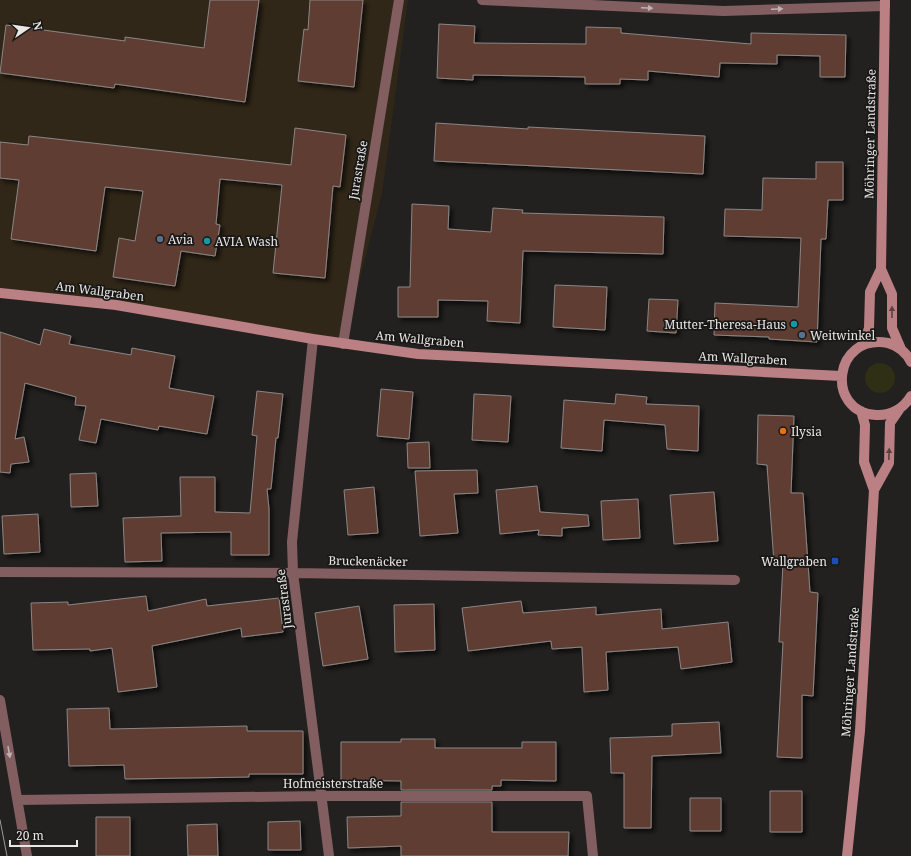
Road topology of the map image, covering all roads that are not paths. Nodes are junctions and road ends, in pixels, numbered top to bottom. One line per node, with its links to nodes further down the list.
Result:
1 (399, 0): 7 (street, Jurastraße)
2 (482, 0): 3 (street, one-way to 3)
3 (885, 3): 4 (main road, Möhringer Landstraße)
4 (881, 269): 8 (main road, Möhringer Landstraße); 9 (main road, Möhringer Landstraße, one-way to 4)
5 (0, 293): 6 (main road, Am Wallgraben)
6 (313, 339): 7 (main road, Am Wallgraben); 17 (street, Jurastraße)
7 (342, 344): 11 (main road, Am Wallgraben)
8 (864, 344): 9 (main road); 11 (main road)
9 (902, 350): 10 (main road, Möhringer Landstraße)
10 (911, 362)
11 (842, 376): 14 (main road)
12 (911, 396): 13 (main road, Möhringer Landstraße)
13 (899, 410): 14 (main road); 15 (main road, Möhringer Landstraße, one-way to 13)
14 (861, 411): 15 (main road, Möhringer Landstraße)
15 (874, 490): 25 (main road, Möhringer Landstraße)
16 (0, 572): 17 (street, Bruckenäcker)
17 (293, 573): 18 (street, Bruckenäcker); 20 (street, Jurastraße)
18 (735, 580)
19 (0, 700): 21 (street, one-way to 21)
20 (322, 796): 21 (street, Hofmeisterstraße); 23 (street, Jurastraße); 24 (street, Hofmeisterstraße)
21 (18, 800): 22 (street)
22 (27, 856)
23 (329, 856)
24 (593, 856)
25 (847, 856)

